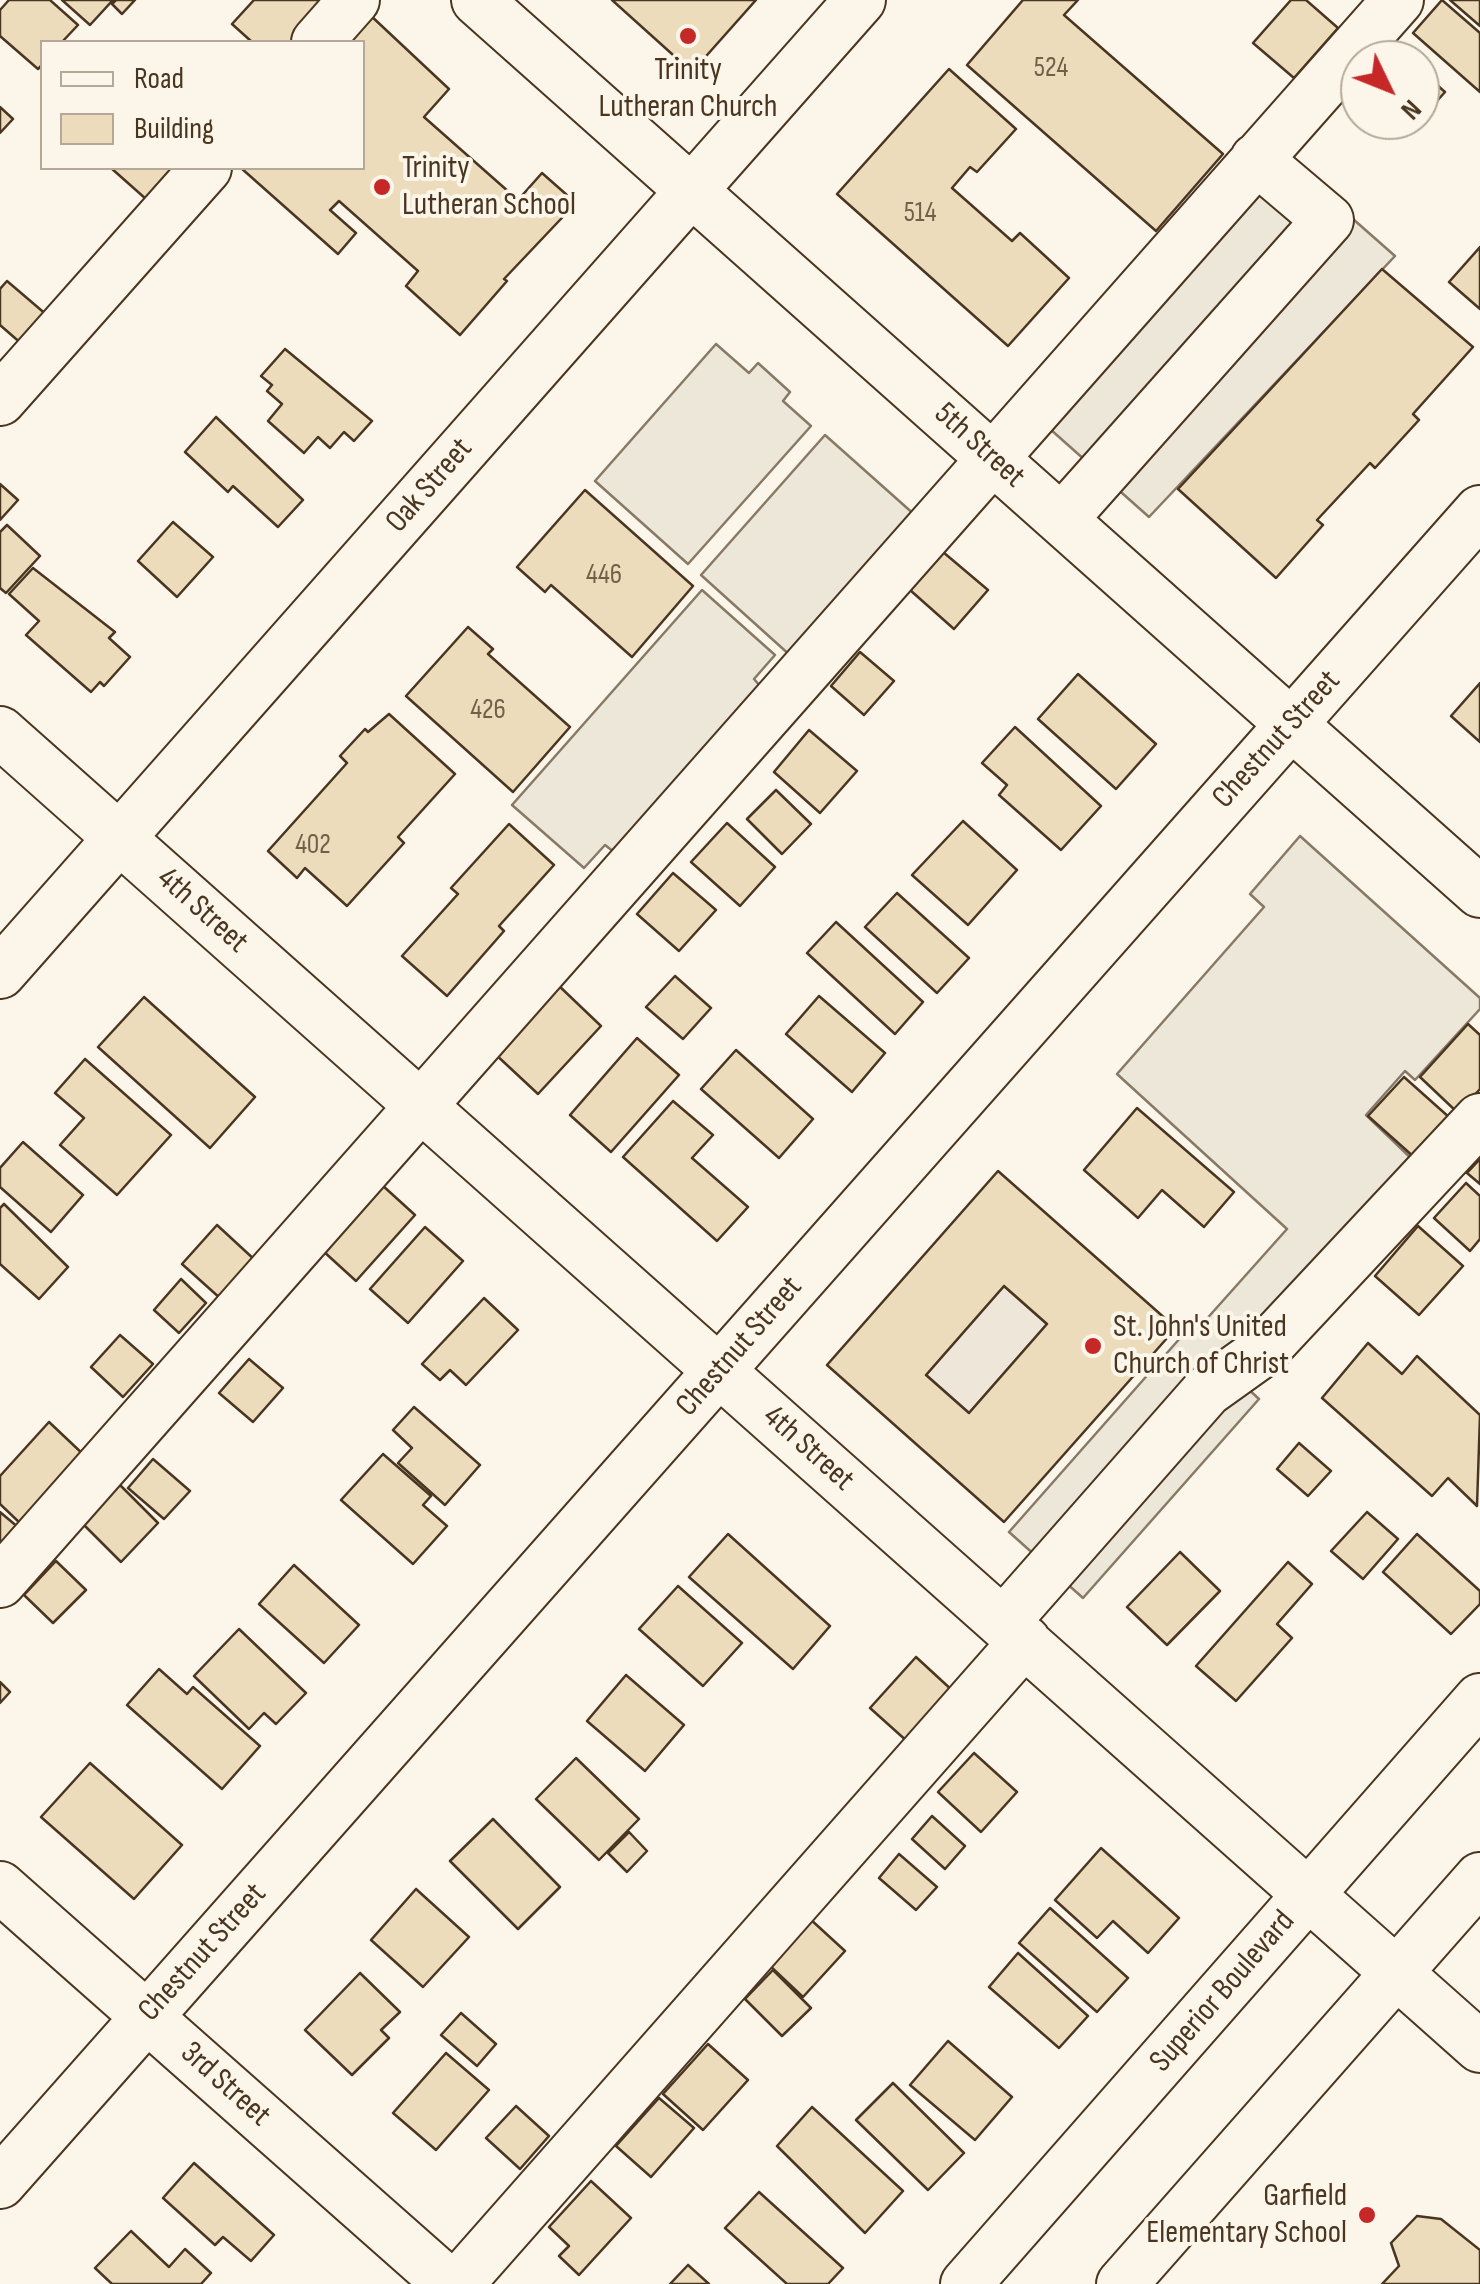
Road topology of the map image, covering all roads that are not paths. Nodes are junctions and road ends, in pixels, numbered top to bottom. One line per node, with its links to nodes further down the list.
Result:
1 (354, 0): 5 (street)
2 (478, 0): 8 (street, 5th Street)
3 (860, 0): 8 (street, Oak Street)
4 (1398, 0): 6 (street)
5 (319, 40)
6 (1256, 159): 10 (street); 12 (street)
7 (204, 170): 9 (street)
8 (691, 190): 10 (street, 5th Street); 15 (street, Oak Street)
9 (0, 400)
10 (992, 457): 12 (street, 5th Street); 18 (street)
11 (1480, 511): 13 (street, Chestnut Street)
12 (1062, 519): 13 (street, 5th Street)
13 (1292, 723): 16 (street, 5th Street); 20 (street, Chestnut Street)
14 (0, 732): 15 (street, 4th Street)
15 (119, 837): 17 (street, Oak Street); 18 (street, 4th Street)
16 (1480, 892)
17 (0, 973)
18 (420, 1104): 20 (street, 4th Street); 21 (street)
19 (1480, 1118): 22 (street)
20 (719, 1370): 22 (street, 4th Street); 28 (street, Chestnut Street)
21 (0, 1582)
22 (1014, 1632): 26 (street, 4th Street); 32 (street)
23 (1480, 1699): 26 (street, Superior Boulevard)
24 (1480, 1878): 27 (street)
25 (0, 1888): 28 (street, 3rd Street)
26 (1309, 1894): 27 (street, 4th Street); 33 (street, Superior Boulevard)
27 (1396, 1973): 29 (street, 4th Street); 34 (street)
28 (147, 2017): 30 (street, Chestnut Street); 31 (street, 3rd Street)
29 (1480, 2047)
30 (0, 2183)
31 (449, 2284)
32 (458, 2284)
33 (966, 2284)
34 (1122, 2284)

